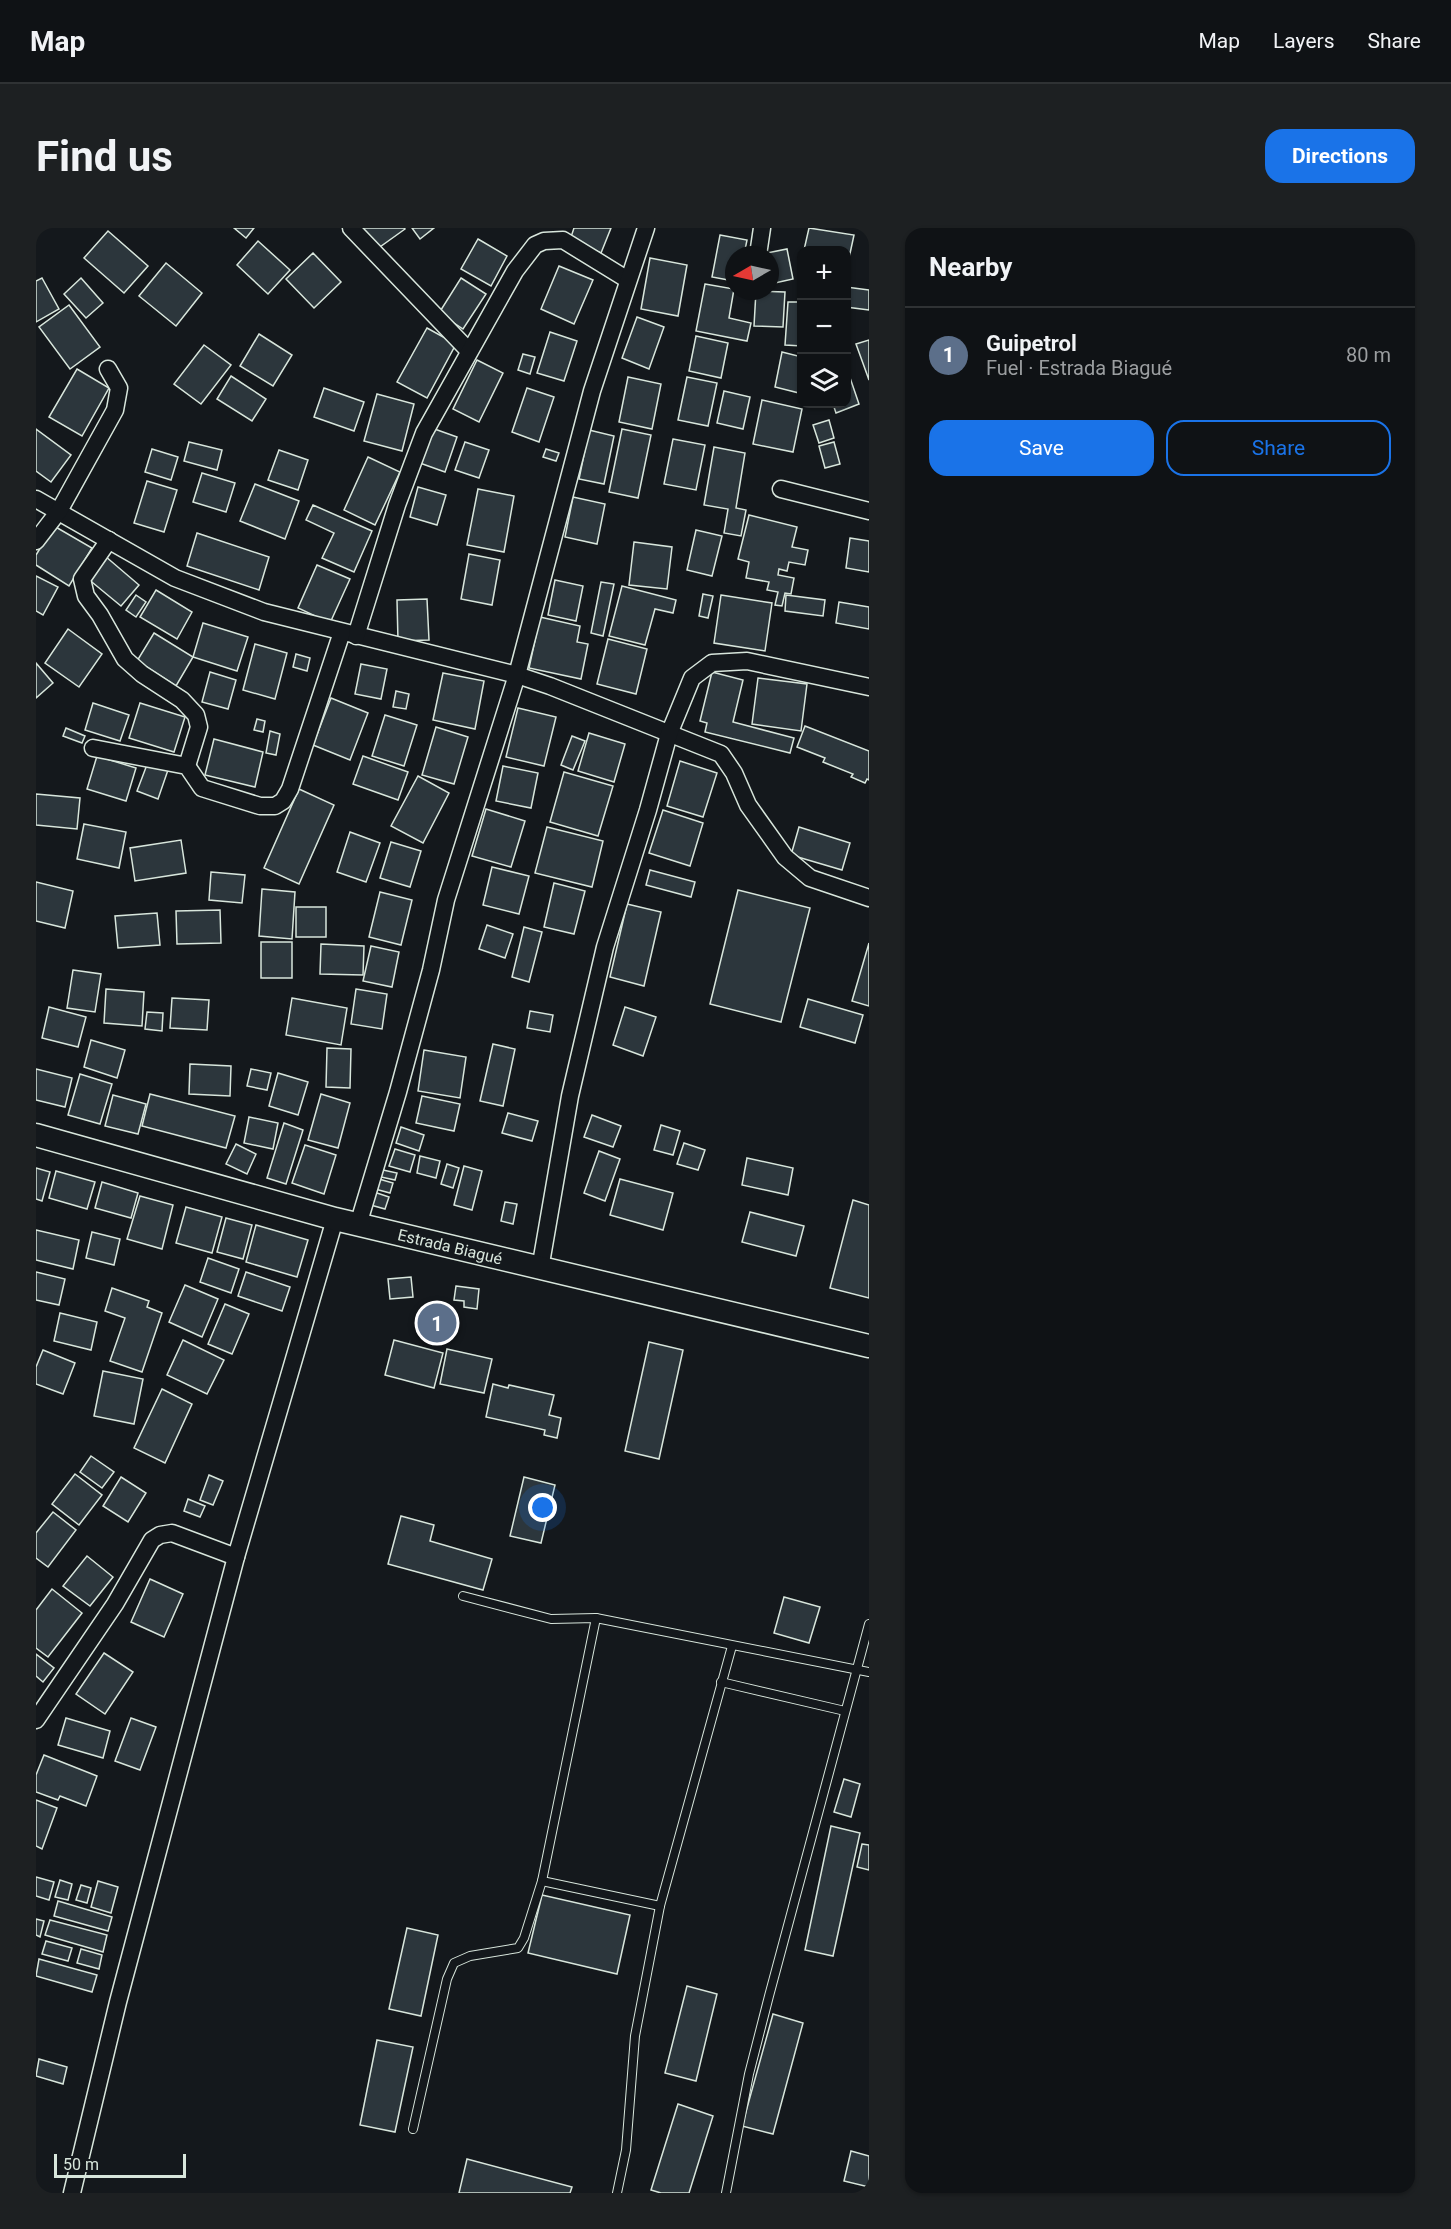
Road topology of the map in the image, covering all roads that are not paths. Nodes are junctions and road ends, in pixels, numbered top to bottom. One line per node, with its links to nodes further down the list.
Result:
1 (351, 228): 6 (street)
2 (646, 228): 5 (street)
3 (762, 228): 4 (street)
4 (759, 246)
5 (628, 280): 6 (street); 15 (street)
6 (469, 351): 14 (street)
7 (108, 369): 10 (street)
8 (780, 489): 11 (street)
9 (36, 499): 10 (street)
10 (59, 511): 12 (street); 13 (street)
11 (869, 512)
12 (109, 540): 14 (street); 19 (street)
13 (36, 542)
14 (349, 634): 15 (street); 19 (street)
15 (517, 675): 17 (street); 23 (street)
16 (869, 687): 17 (street)
17 (669, 734): 20 (street); 24 (street)
18 (93, 748): 19 (street)
19 (187, 766)
20 (869, 898)
21 (36, 1135): 22 (main road, Estrada Biagué)
22 (335, 1219): 23 (main road, Estrada Biagué); 26 (street)
23 (358, 1224): 24 (main road, Estrada Biagué)
24 (540, 1269): 25 (main road, Estrada Biagué)
25 (869, 1346)
26 (236, 1557): 35 (street); 39 (street)
27 (463, 1596): 28 (lane)
28 (596, 1618): 30 (lane); 36 (lane)
29 (869, 1624): 31 (lane)
30 (732, 1646): 31 (lane); 33 (lane)
31 (856, 1670): 32 (lane); 34 (lane)
32 (869, 1672)
33 (721, 1682): 34 (lane); 37 (lane)
34 (845, 1711): 41 (lane)
35 (36, 1720)
36 (542, 1881): 37 (lane); 38 (lane)
37 (660, 1906): 40 (lane)
38 (412, 2129)
39 (72, 2193)
40 (617, 2193)
41 (726, 2193)

